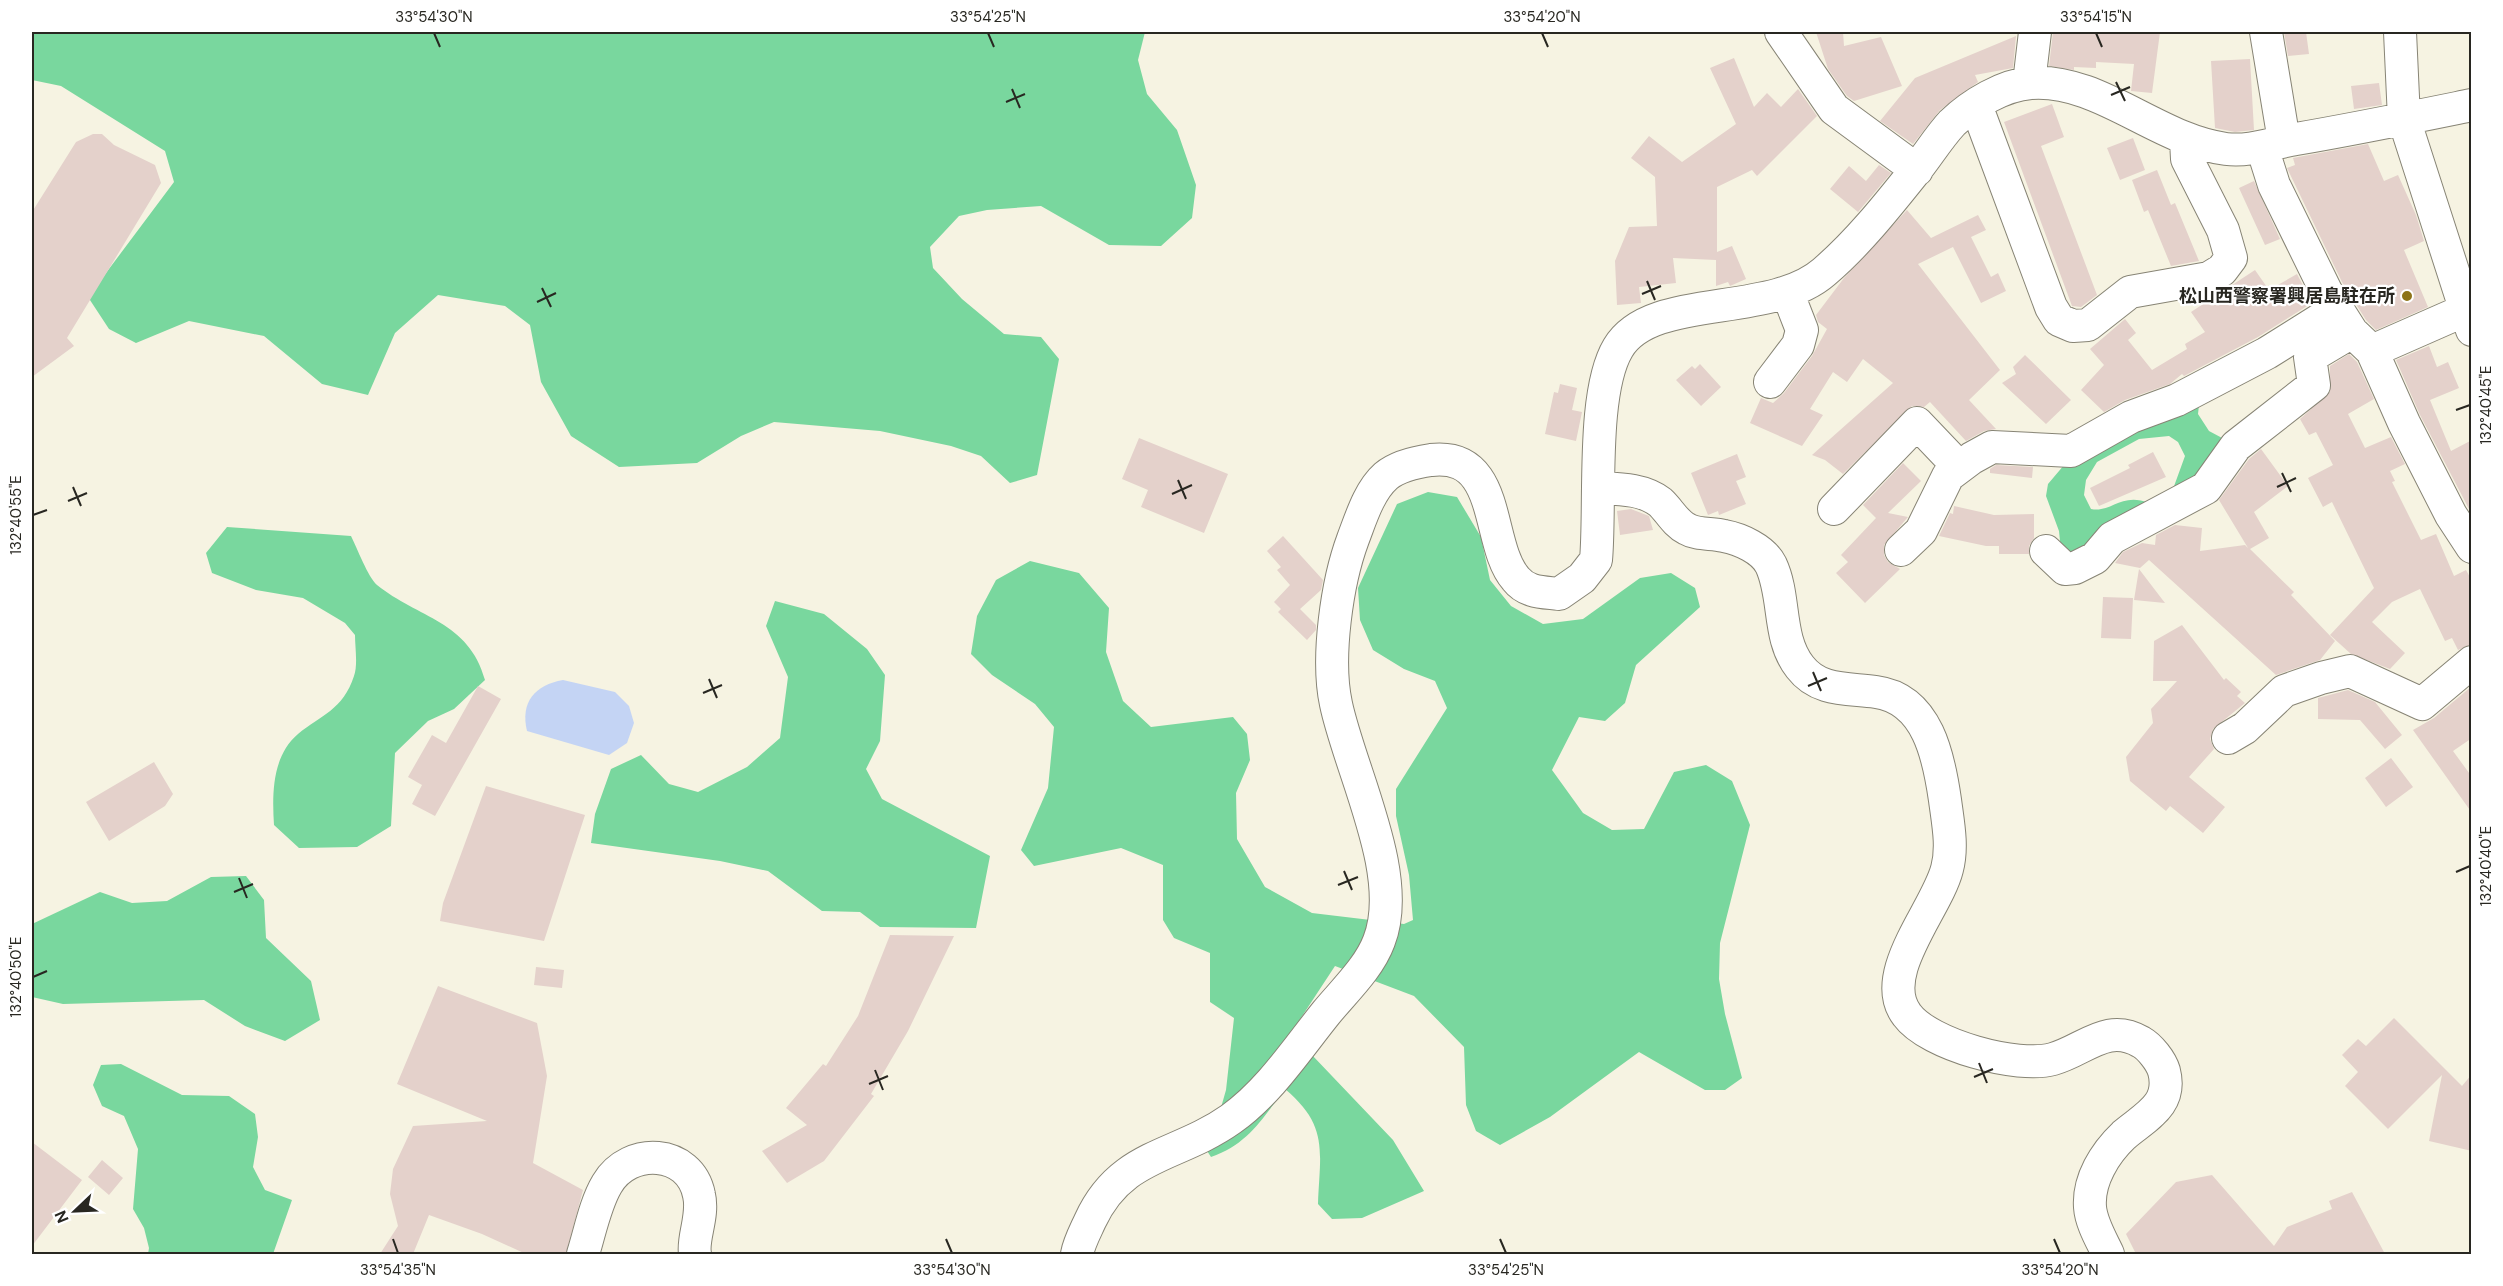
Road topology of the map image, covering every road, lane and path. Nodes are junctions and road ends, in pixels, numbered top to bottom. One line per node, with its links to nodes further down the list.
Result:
1 (1781, 32): 11 (street)
2 (2034, 32): 5 (street)
3 (2266, 32): 10 (street)
4 (2400, 32): 8 (street)
5 (2029, 83): 6 (street); 9 (street)
6 (1976, 105): 9 (street); 11 (street)
7 (2472, 105): 8 (street)
8 (2404, 118): 10 (street); 13 (street)
9 (2186, 140): 10 (street)
10 (2273, 144): 14 (street)
11 (1917, 170): 12 (street)
12 (1788, 294): 15 (street); 17 (street)
13 (2468, 321): 14 (street)
14 (2354, 331): 16 (street); 19 (street); 21 (street)
15 (1770, 382)
16 (1958, 466): 18 (street); 20 (street)
17 (1599, 488): 26 (street); 27 (street)
18 (1834, 509)
19 (2472, 547)
20 (1901, 550)
21 (2046, 551)
22 (2472, 662): 23 (street)
23 (2228, 738)
24 (583, 1254): 25 (street)
25 (695, 1254)
26 (1077, 1254)
27 (2108, 1254)

